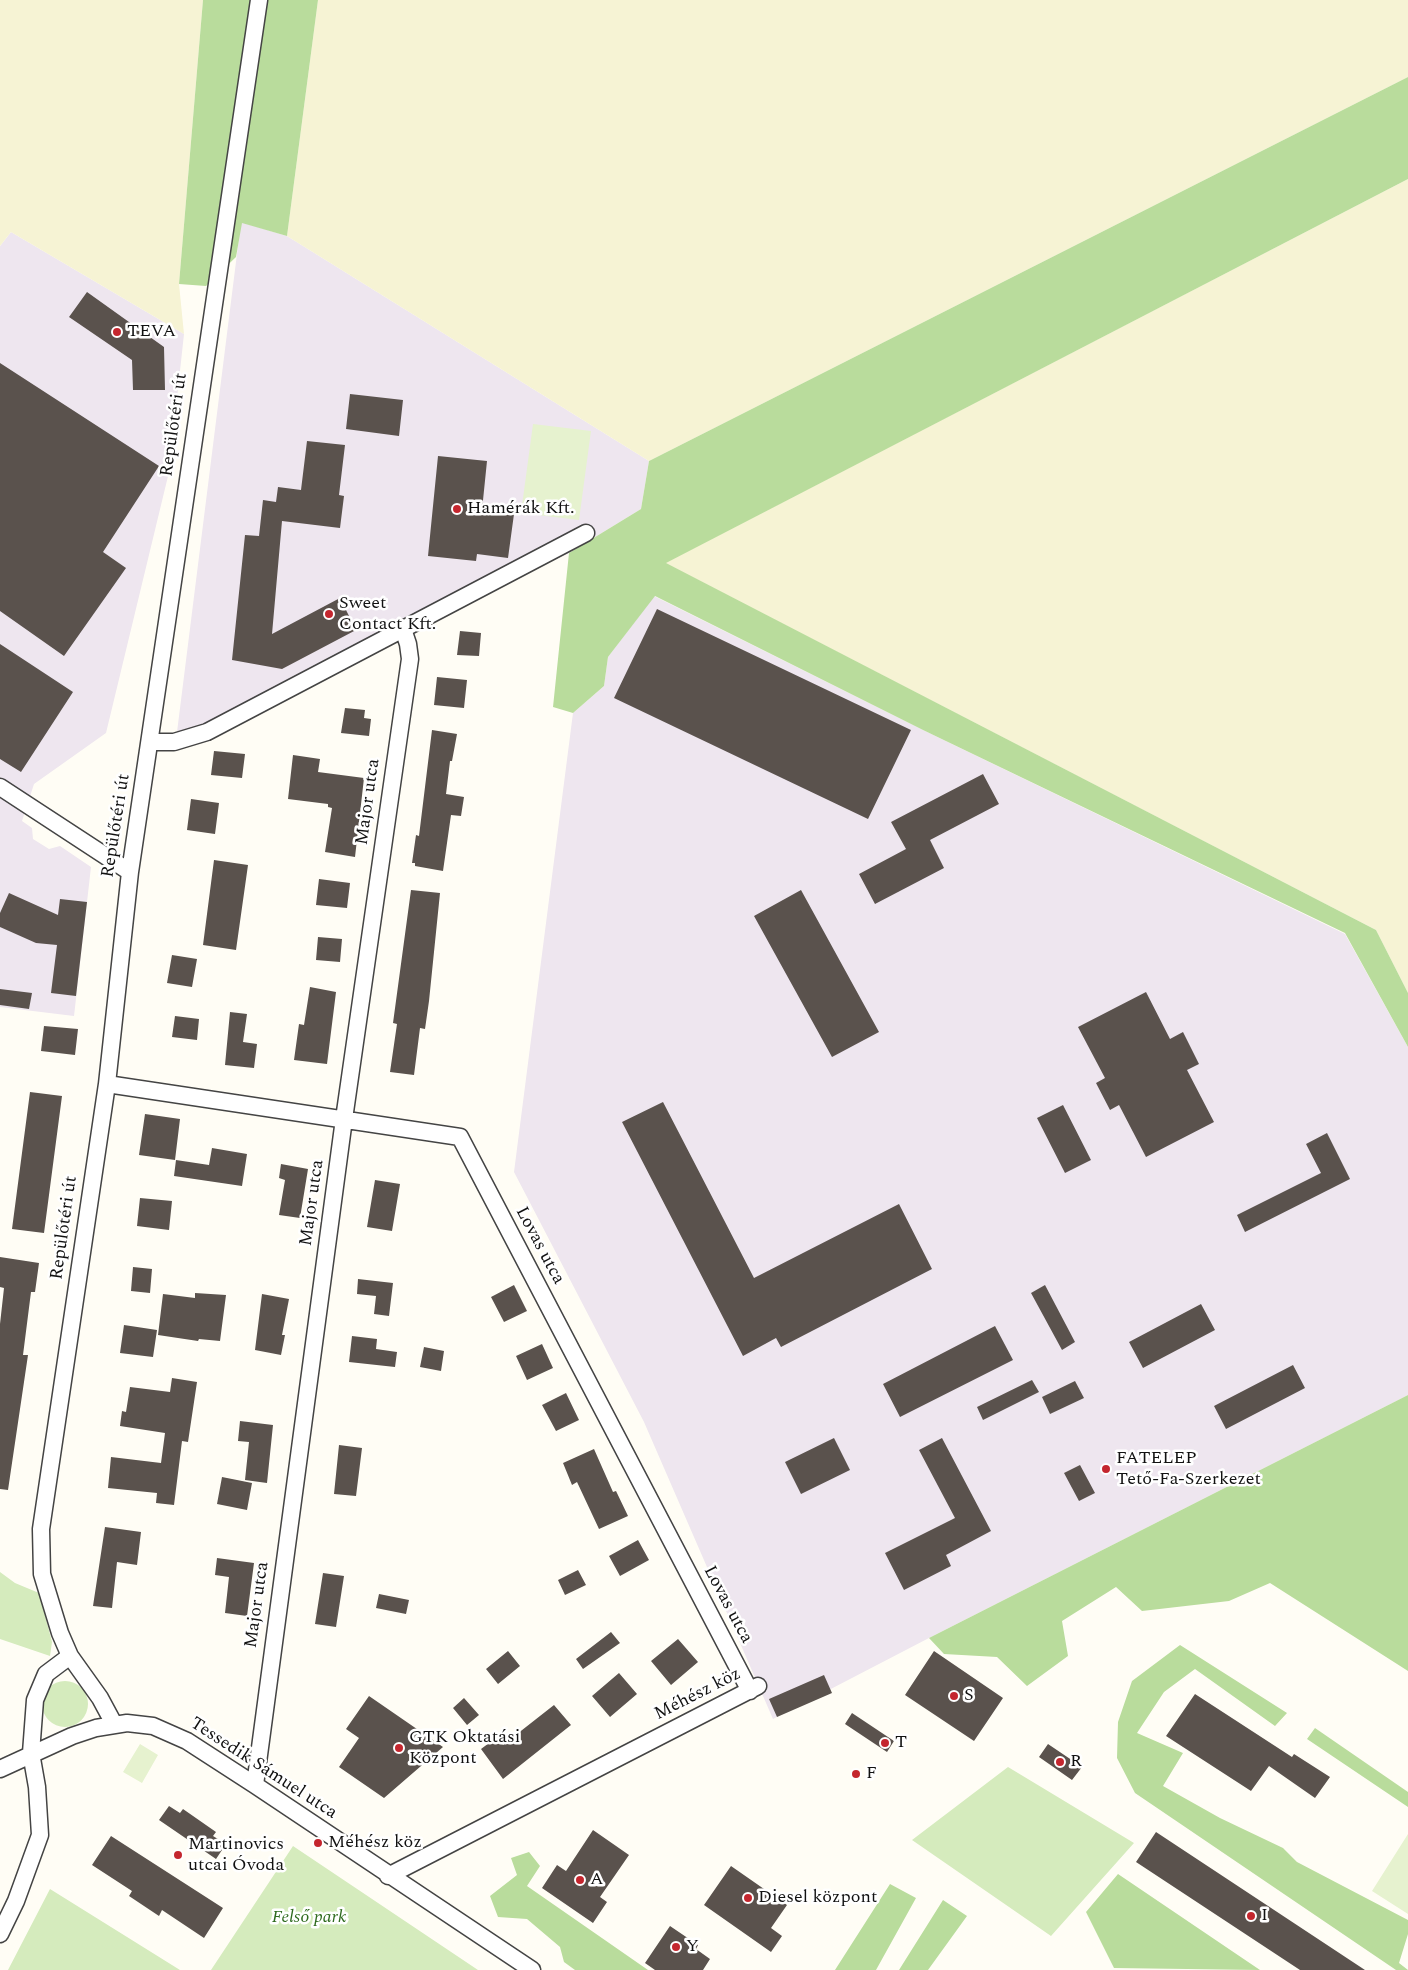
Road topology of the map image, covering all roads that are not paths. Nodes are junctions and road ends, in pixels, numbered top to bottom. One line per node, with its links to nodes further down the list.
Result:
1 (259, 0): 4 (street, Repülőtéri út)
2 (586, 533): 3 (street)
3 (403, 629): 4 (street); 8 (street, Major utca)
4 (150, 742): 6 (street, Repülőtéri út)
5 (0, 787): 6 (street)
6 (130, 872): 7 (street, Repülőtéri út)
7 (107, 1084): 8 (street, Lovas utca); 9 (street, Repülőtéri út)
8 (344, 1119): 10 (street, Lovas utca); 14 (street, Major utca)
9 (70, 1656): 11 (street, Repülőtéri út); 12 (street)
10 (754, 1689): 15 (street, Méhész köz)
11 (114, 1724): 12 (street, Tessedik Sámuel utca); 14 (street, Tessedik Sámuel utca)
12 (32, 1753): 13 (street, Tessedik Sámuel utca); 16 (street)
13 (0, 1768)
14 (255, 1785): 15 (street, Tessedik Sámuel utca)
15 (388, 1876): 17 (street, Tessedik Sámuel utca)
16 (0, 1934)
17 (532, 1970)

